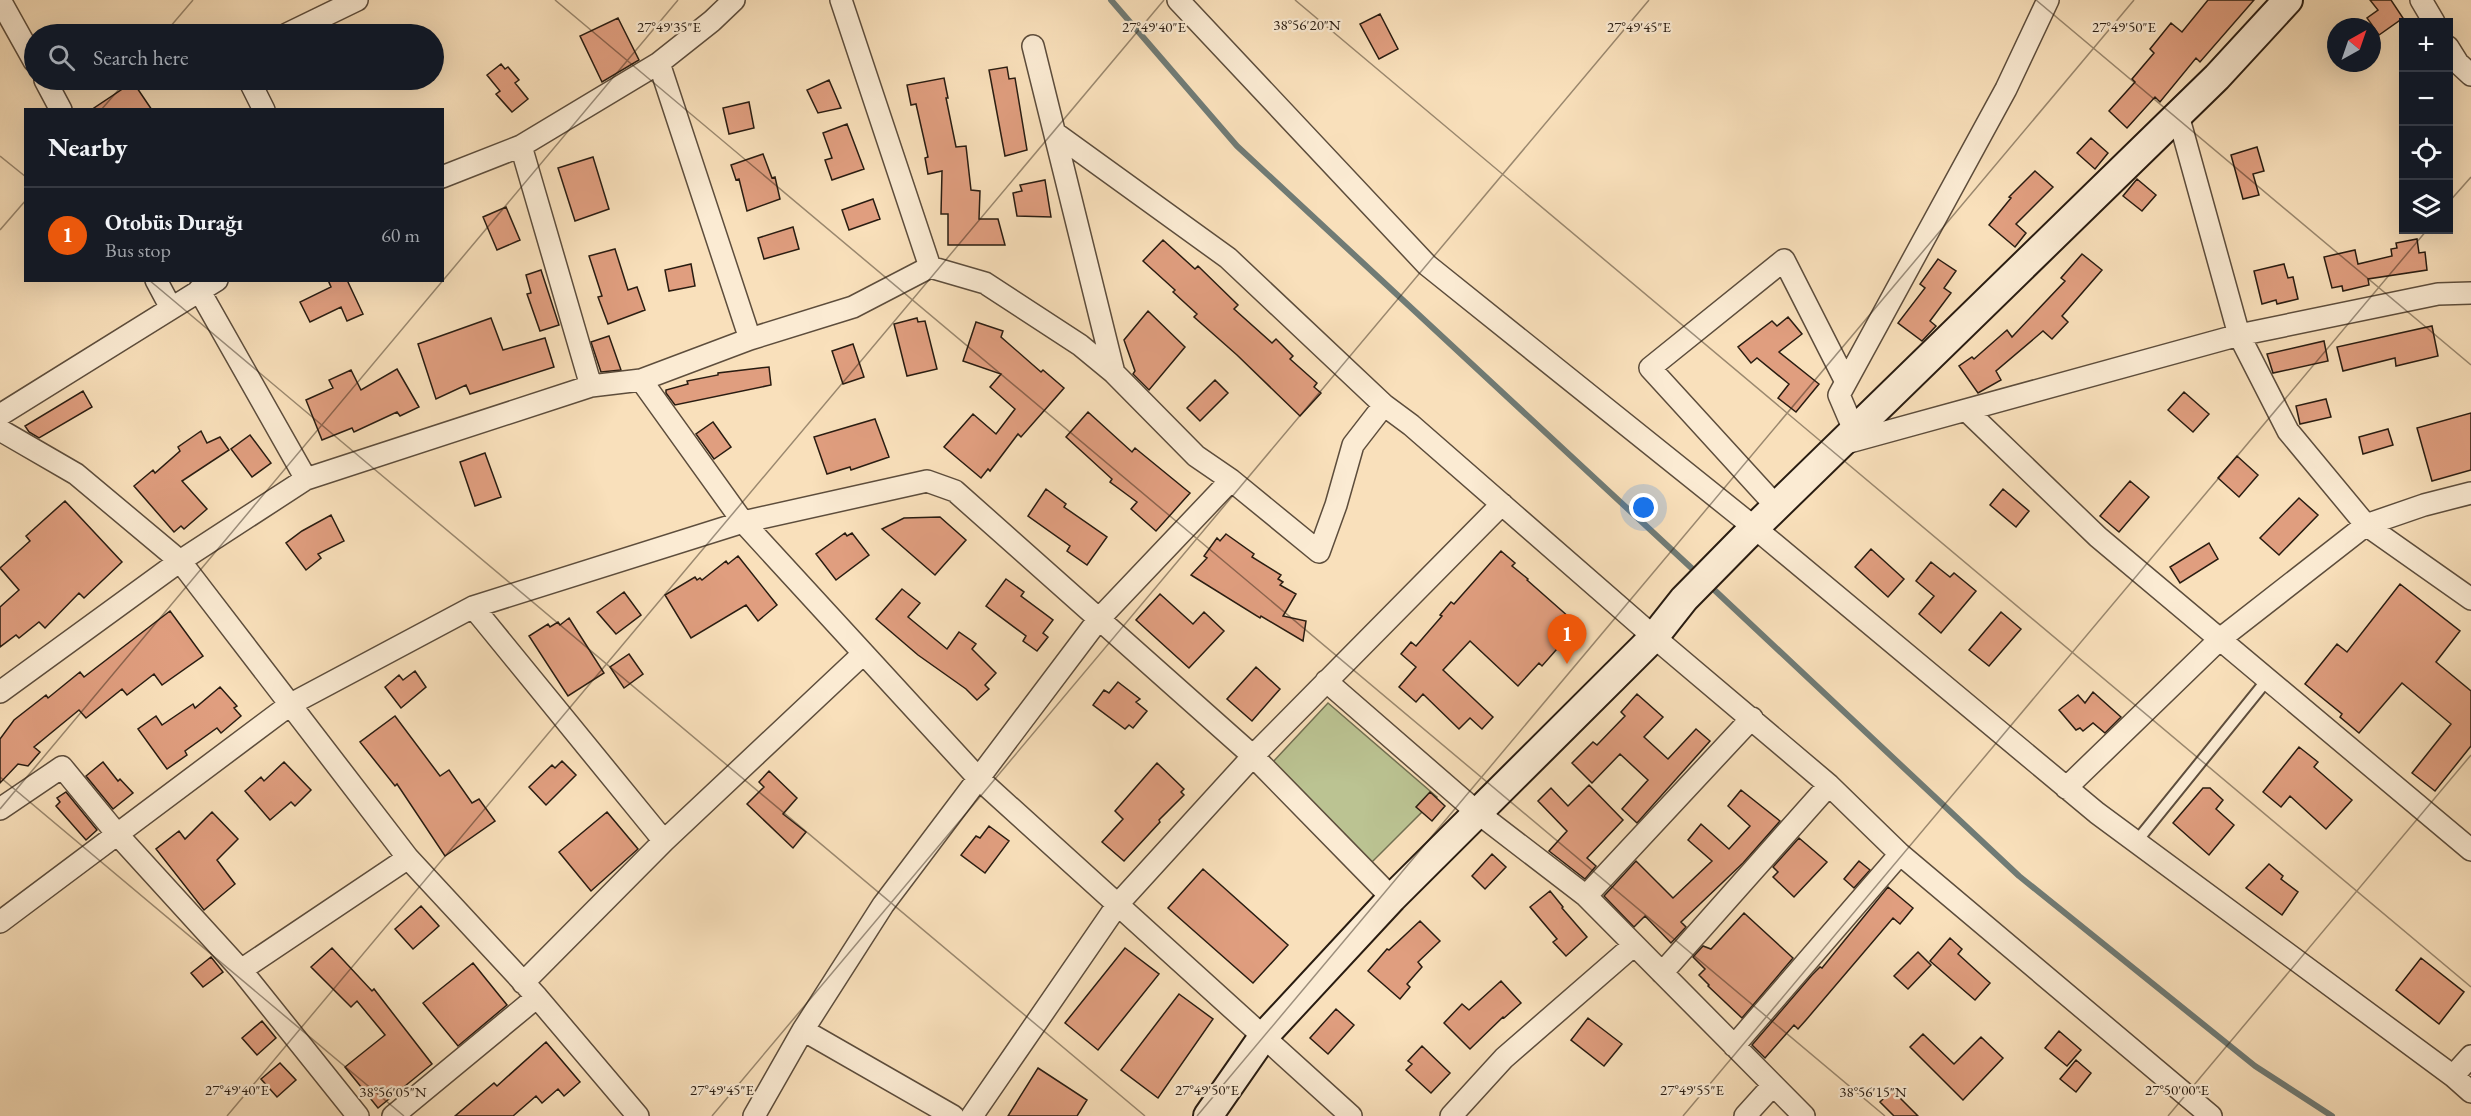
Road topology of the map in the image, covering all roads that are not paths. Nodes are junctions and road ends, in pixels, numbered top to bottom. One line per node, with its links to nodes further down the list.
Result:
1 (0, 0): 11 (street)
2 (357, 0): 10 (street)
3 (735, 0): 14 (street)
4 (841, 0): 24 (street)
5 (1178, 0): 47 (street)
6 (2048, 0): 33 (street)
7 (2288, 0): 20 (street)
8 (2421, 0): 9 (street)
9 (2432, 18)
10 (308, 24)
11 (24, 43)
12 (1033, 46): 21 (street)
13 (2453, 55): 15 (street)
14 (659, 63): 22 (street); 30 (street)
15 (2471, 75)
16 (50, 90): 18 (street)
17 (254, 90): 19 (street)
18 (60, 108)
19 (263, 108)
20 (2178, 115): 29 (street); 39 (street)
21 (1055, 132): 31 (street); 35 (street)
22 (521, 146): 23 (street); 34 (street)
23 (444, 176)
24 (930, 267): 30 (street); 31 (street)
25 (157, 282): 28 (street)
26 (208, 285): 28 (street); 40 (street)
27 (2471, 293): 29 (street)
28 (171, 308): 37 (street)
29 (2239, 334): 36 (street); 46 (street)
30 (750, 339): 32 (street)
31 (1114, 373): 41 (street)
32 (641, 380): 34 (street); 45 (street)
33 (1846, 382): 39 (street); 44 (street)
34 (591, 386): 40 (street)
35 (1383, 405): 41 (street); 43 (street)
36 (1966, 410): 39 (street); 53 (street)
37 (0, 415)
38 (0, 430): 48 (street)
39 (1847, 437): 44 (street)
40 (306, 479): 48 (street)
41 (1231, 480): 51 (street)
42 (2471, 493): 46 (street)
43 (1502, 504): 52 (street); 56 (street)
44 (1776, 506): 47 (street)
45 (743, 522): 50 (street); 51 (street); 54 (street)
46 (2366, 525): 49 (street); 53 (street)
47 (1749, 533): 52 (street); 63 (street)
48 (180, 561): 57 (street); 58 (street)
49 (2471, 599)
50 (473, 607): 58 (street); 67 (street)
51 (1098, 620): 60 (street); 61 (street)
52 (1654, 637): 59 (street); 65 (street)
53 (2220, 639): 55 (street); 63 (street)
54 (863, 654): 61 (street); 67 (street)
55 (2267, 680): 68 (lane); 69 (street)
56 (1326, 681): 60 (street); 65 (street)
57 (0, 692)
58 (291, 704): 66 (street); 71 (street)
59 (1752, 718): 62 (street); 72 (street)
60 (1253, 756): 73 (street); 74 (street)
61 (978, 779): 74 (street); 80 (street)
62 (1829, 785): 70 (street); 78 (street)
63 (2066, 788): 68 (street)
64 (0, 809): 66 (street)
65 (1478, 813): 72 (street); 73 (street)
66 (117, 834): 75 (street); 77 (street)
67 (664, 841): 79 (street)
68 (2136, 842): 84 (street)
69 (2471, 850)
70 (1900, 854): 82 (street); 98 (street)
71 (408, 858): 77 (street); 79 (street)
72 (1586, 896): 76 (street)
73 (1392, 898): 81 (street)
74 (1118, 904): 81 (street); 92 (street)
75 (0, 922)
76 (1634, 945): 78 (street); 95 (street)
77 (241, 970): 87 (street)
78 (1662, 973): 82 (street)
79 (530, 990): 88 (street); 89 (street)
80 (803, 1030): 90 (street); 91 (street)
81 (1263, 1037): 93 (street); 94 (street)
82 (1734, 1046): 85 (street)
83 (2471, 1056): 84 (street)
84 (2453, 1076): 86 (street)
85 (1773, 1085): 96 (street); 97 (street)
86 (2471, 1092)
87 (358, 1116)
88 (393, 1116)
89 (638, 1116)
90 (754, 1116)
91 (953, 1116)
92 (972, 1116)
93 (1208, 1116)
94 (1351, 1116)
95 (1451, 1116)
96 (1746, 1116)
97 (1804, 1116)
98 (2211, 1116)

